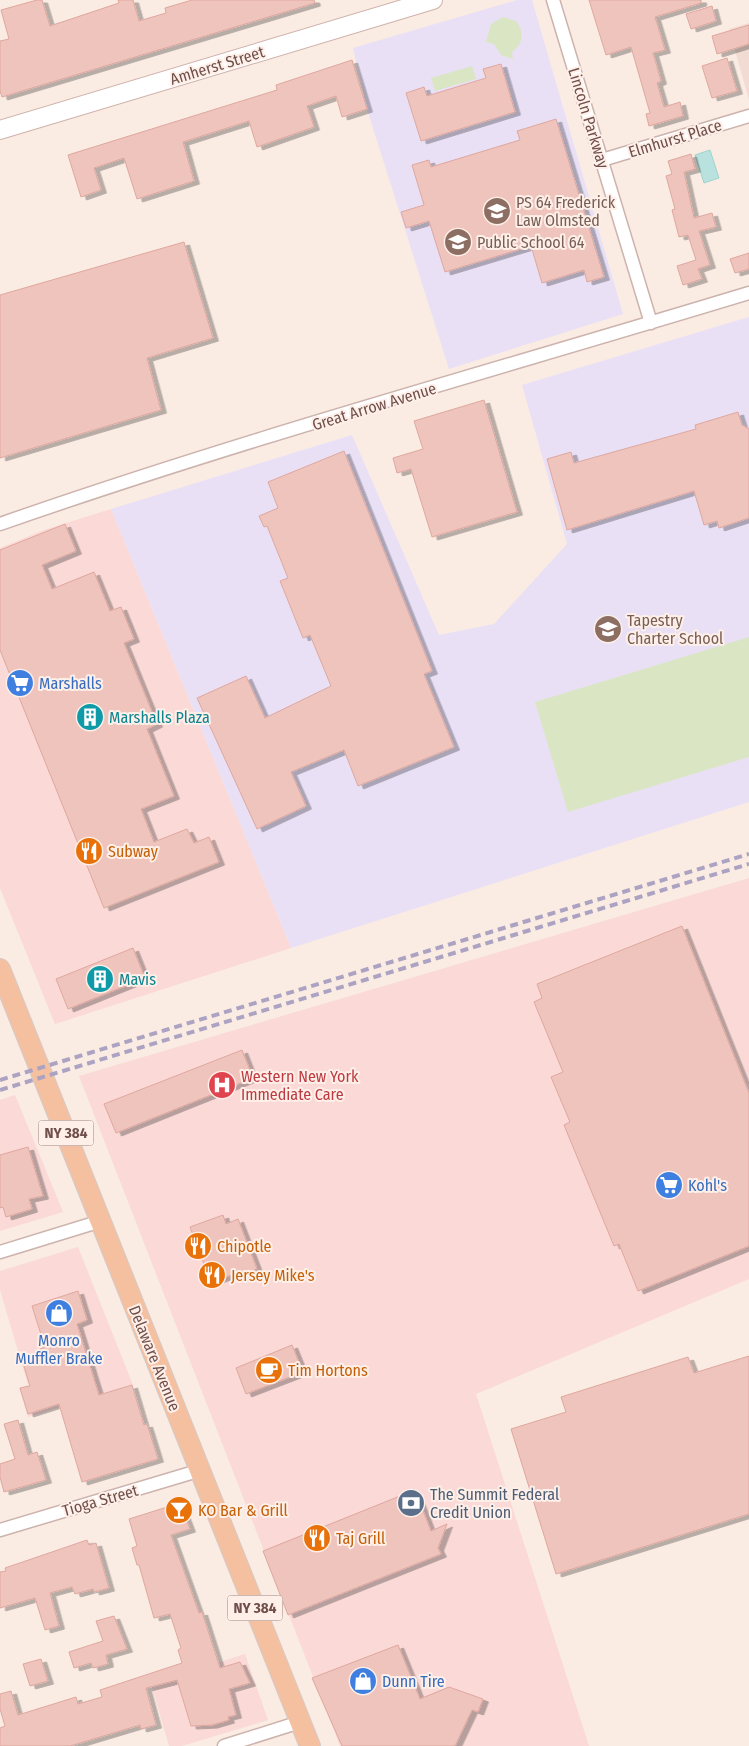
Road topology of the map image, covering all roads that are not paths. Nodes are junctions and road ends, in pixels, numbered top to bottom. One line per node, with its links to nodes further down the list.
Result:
1 (433, 0): 4 (street, Amherst Street)
2 (553, 0): 5 (street, Lincoln Parkway)
3 (749, 116): 5 (street, Elmhurst Place)
4 (0, 130)
5 (602, 160): 7 (street, Lincoln Parkway)
6 (749, 293): 7 (street, Great Arrow Avenue)
7 (651, 323): 8 (street, Great Arrow Avenue)
8 (0, 524)
9 (0, 969): 10 (main road, Delaware Avenue / NY 384)
10 (101, 1221): 11 (street); 12 (main road, Delaware Avenue / NY 384)
11 (0, 1252)
12 (201, 1470): 13 (street, Tioga Street); 14 (main road, Delaware Avenue / NY 384)
13 (0, 1530)
14 (300, 1722): 15 (street); 16 (main road, Delaware Avenue / NY 384)
15 (224, 1746)
16 (310, 1746)

